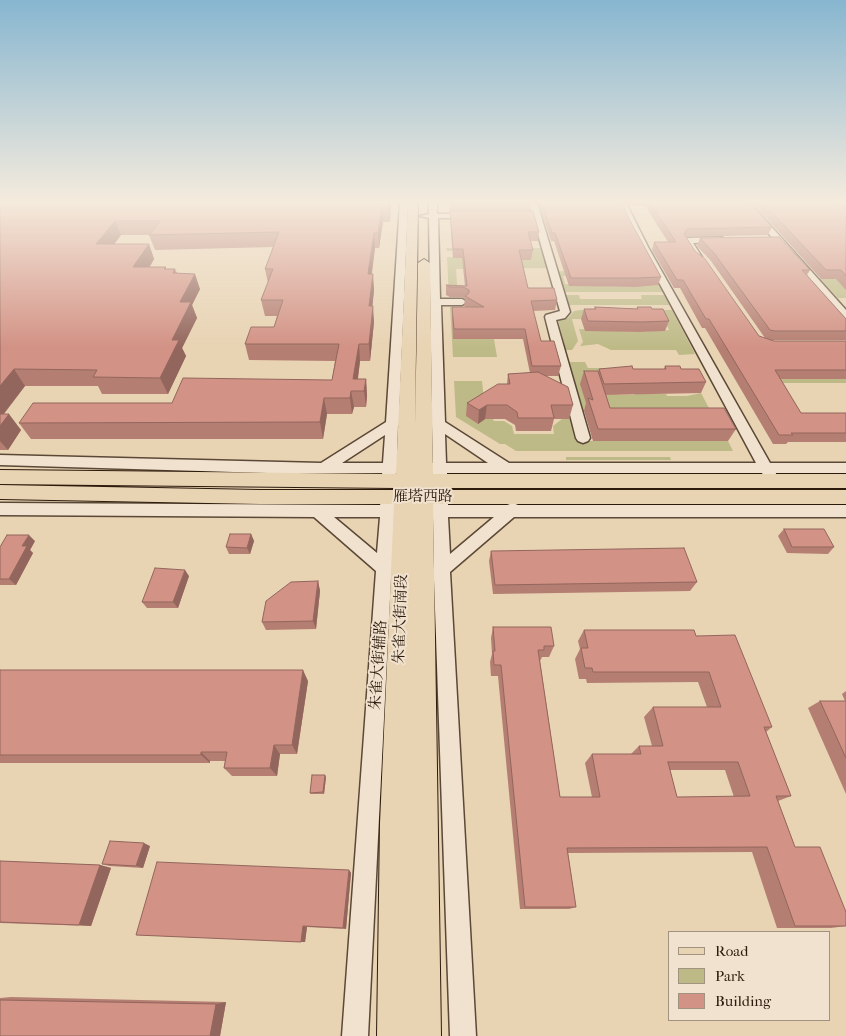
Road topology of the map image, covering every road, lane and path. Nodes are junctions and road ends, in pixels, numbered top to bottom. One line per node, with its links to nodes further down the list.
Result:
1 (406, 251): 12 (street, 朱雀大街辅路)
2 (423, 251): 12 (main road, 朱雀大街南段)
3 (430, 251): 9 (street, 朱雀大街辅路)
4 (544, 251): 13 (street)
5 (647, 251): 18 (street)
6 (693, 251): 8 (street)
7 (785, 251): 11 (street)
8 (706, 264)
9 (435, 302): 10 (street); 12 (street, 朱雀大街辅路)
10 (462, 302)
11 (846, 316)
12 (415, 419): 15 (street); 16 (street); 22 (main road, 朱雀大街南段); 22 (street, 朱雀大街辅路)
13 (583, 438)
14 (0, 460): 15 (street)
15 (324, 468): 21 (street); 22 (street)
16 (506, 468): 18 (street); 22 (street); 23 (street)
17 (846, 468): 18 (street)
18 (770, 474): 20 (main road, 雁塔西路); 23 (main road, 雁塔西路)
19 (0, 477): 21 (main road, 雁塔西路)
20 (846, 481)
21 (302, 489): 22 (main road, 雁塔西路); 24 (main road, 雁塔西路); 27 (street)
22 (414, 489): 23 (main road, 雁塔西路); 27 (street); 28 (street); 30 (street, 朱雀大街辅路); 31 (street, 朱雀大街辅路); 32 (main road, 朱雀大街南段); 33 (main road, 朱雀大街南段)
23 (526, 489): 25 (main road, 雁塔西路); 28 (street)
24 (0, 492)
25 (846, 497)
26 (0, 509): 27 (street)
27 (318, 511): 30 (street)
28 (510, 511): 29 (street); 31 (street)
29 (846, 511)
30 (384, 569): 32 (street); 34 (street, 朱雀大街辅路)
31 (442, 569): 33 (street); 37 (street, 朱雀大街辅路)
32 (402, 584): 35 (main road, 朱雀大街南段)
33 (425, 584): 36 (main road, 朱雀大街南段)
34 (355, 1036)
35 (395, 1036)
36 (423, 1036)
37 (463, 1036)

